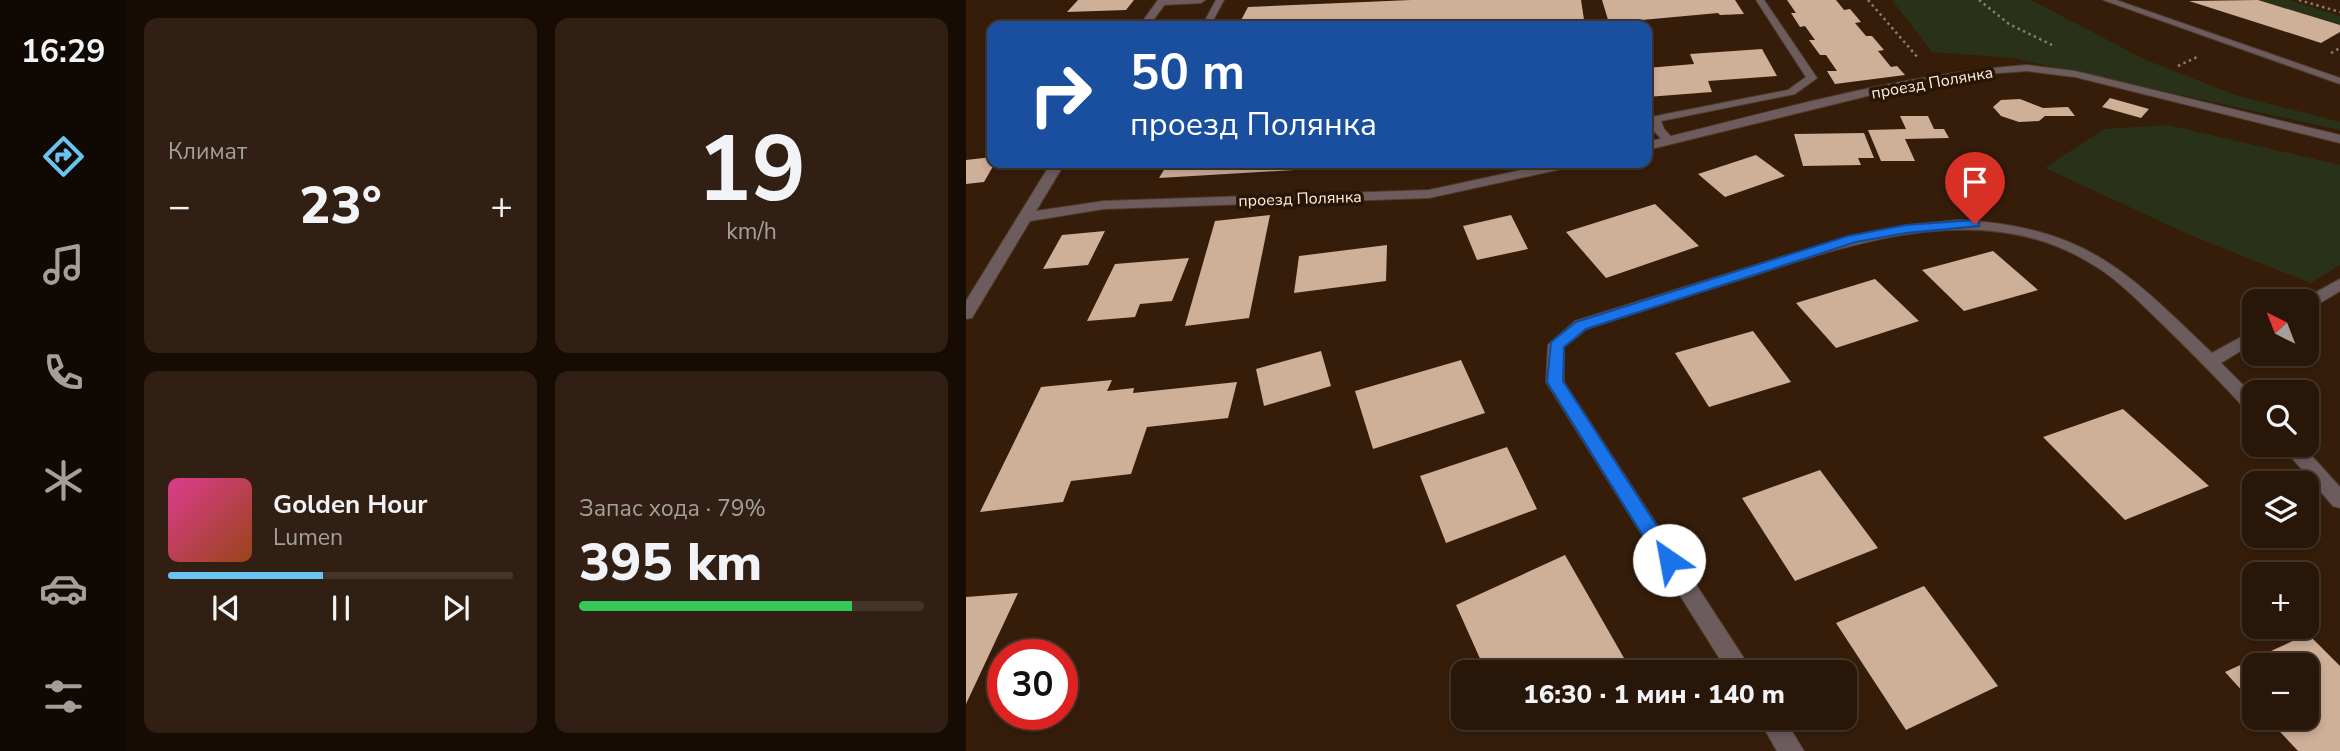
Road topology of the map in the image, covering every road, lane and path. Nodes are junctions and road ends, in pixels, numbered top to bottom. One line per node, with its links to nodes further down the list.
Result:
1 (1201, 0): 8 (lane)
2 (1220, 0): 11 (lane)
3 (1760, 0): 16 (lane)
4 (1868, 0): 13 (path)
5 (1979, 0): 12 (path)
6 (2107, 0): 14 (lane)
7 (2299, 0): 9 (path)
8 (1163, 1): 10 (street)
9 (2340, 12)
10 (1147, 21)
11 (1209, 21)
12 (2075, 74): 13 (street, проезд Полянка); 15 (street, проезд Полянка)
13 (1935, 79): 16 (street, проезд Полянка)
14 (2340, 81)
15 (2340, 139)
16 (1669, 141): 17 (street, проезд Полянка)
17 (1652, 145)
18 (1055, 168): 20 (street)
19 (1548, 168): 20 (street, проезд Полянка)
20 (1027, 217): 23 (street)
21 (2340, 284): 22 (street)
22 (2319, 296)
23 (966, 314)
24 (2242, 342): 25 (street)
25 (2211, 361): 26 (street); 29 (street)
26 (2242, 394)
27 (2301, 457): 28 (street)
28 (2340, 500)
29 (1733, 660)
30 (1778, 730): 31 (street)
31 (1791, 751)

